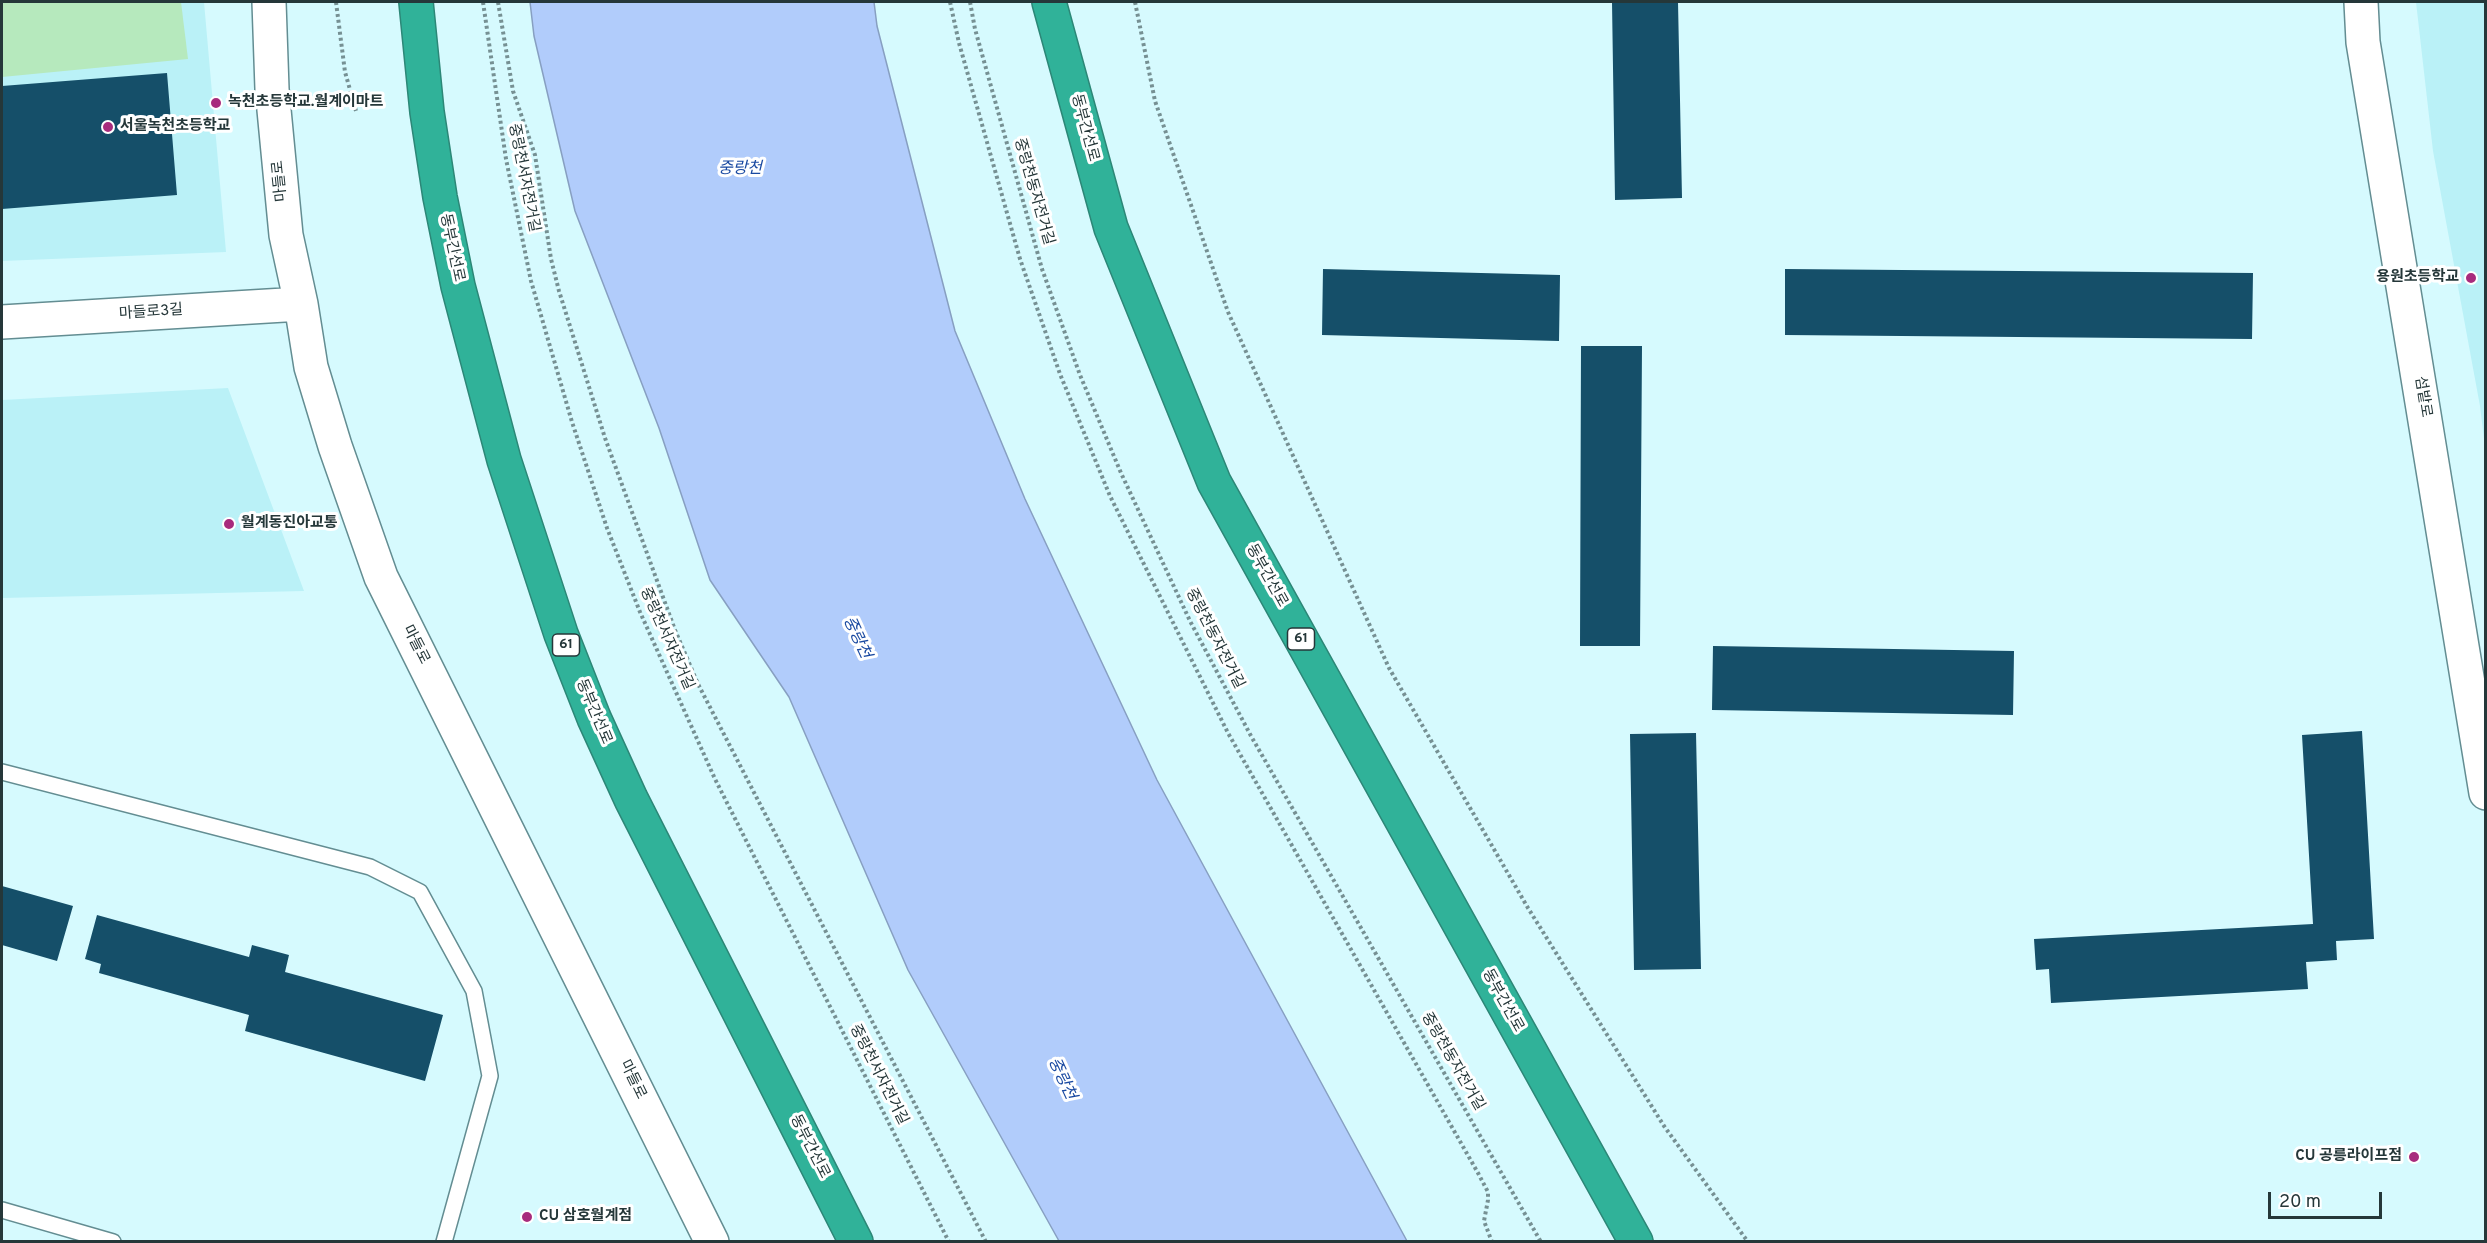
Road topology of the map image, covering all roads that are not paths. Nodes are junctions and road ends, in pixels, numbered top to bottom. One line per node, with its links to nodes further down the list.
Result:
1 (269, 2): 7 (main road, 마들로)
2 (416, 2): 15 (highway, 동부간선로 / 61)
3 (1049, 2): 16 (highway, 동부간선로 / 61)
4 (2356, 2): 6 (main road)
5 (2363, 2): 6 (main road)
6 (2363, 42): 10 (main road, 섬밭로)
7 (301, 304): 8 (main road, 마들로3길); 14 (main road, 마들로)
8 (2, 322)
9 (2, 772): 13 (lane)
10 (2486, 793)
11 (2, 1210): 12 (lane)
12 (114, 1242)
13 (444, 1242)
14 (712, 1242)
15 (856, 1242)
16 (1636, 1242)

